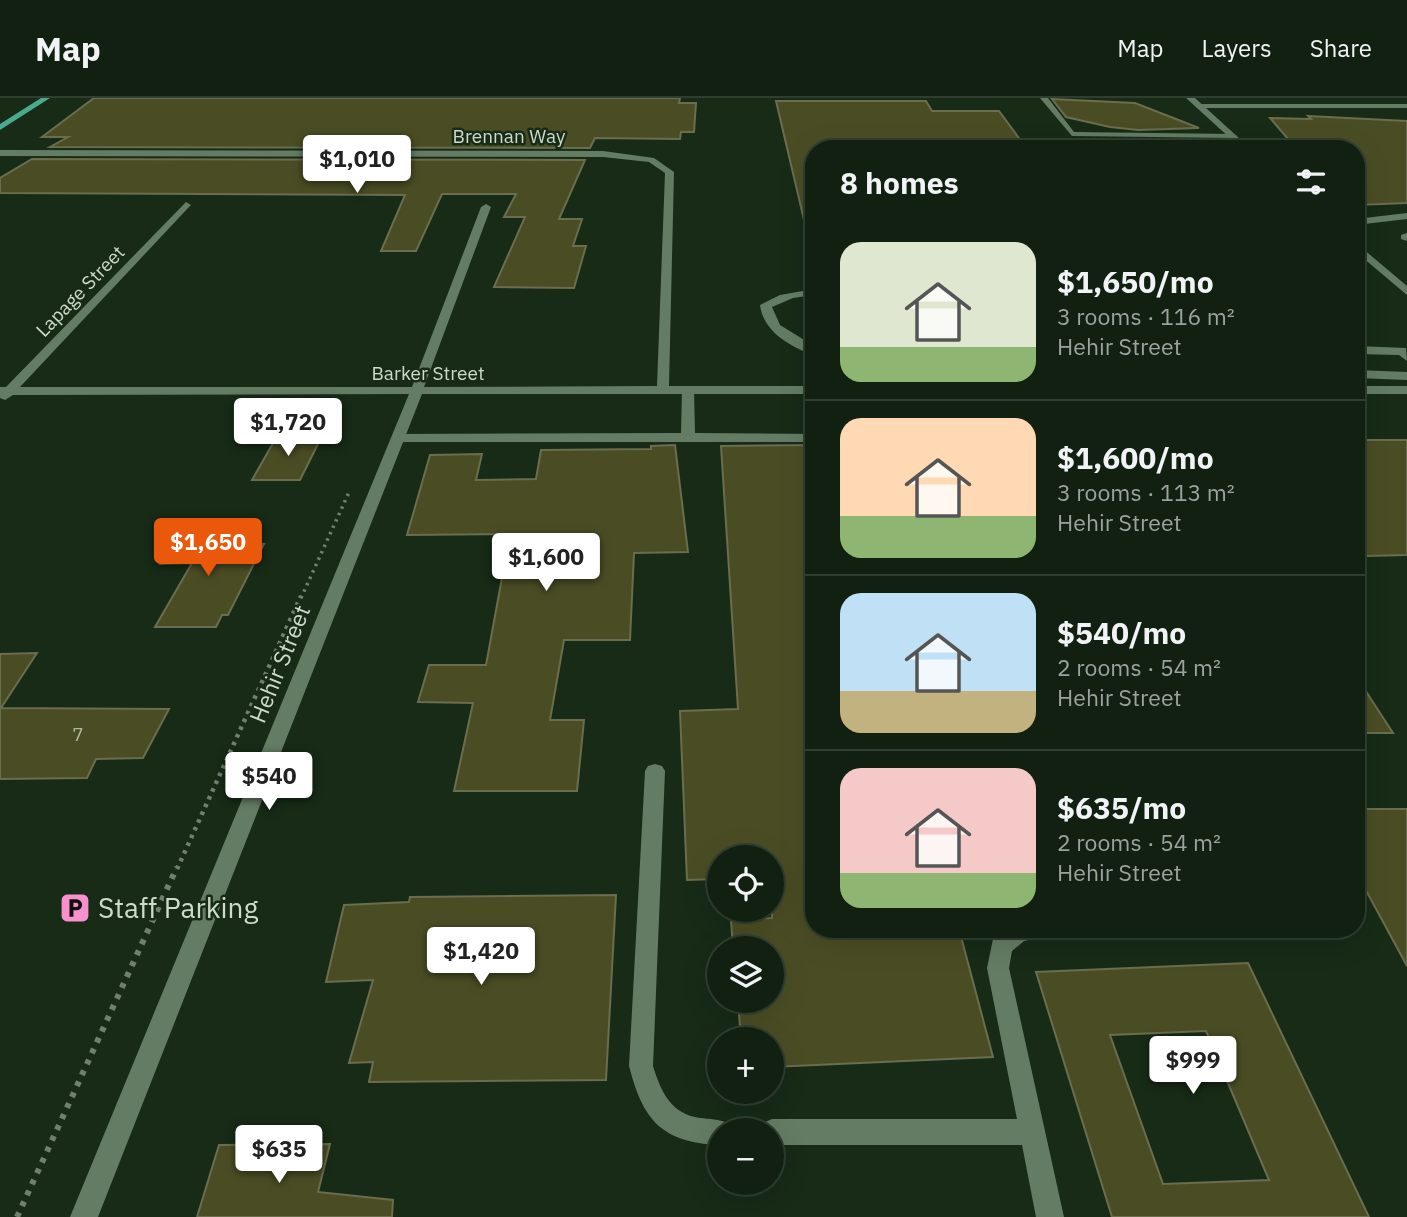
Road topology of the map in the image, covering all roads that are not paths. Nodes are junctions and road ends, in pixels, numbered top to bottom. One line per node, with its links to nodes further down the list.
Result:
1 (46, 98): 6 (main road)
2 (1044, 98): 7 (street)
3 (1190, 98): 4 (street)
4 (1199, 106): 5 (street); 7 (street)
5 (1407, 106)
6 (0, 128)
7 (1233, 136): 8 (street)
8 (1237, 140)
9 (0, 153): 22 (street, Brennan Way)
10 (186, 205): 28 (street, Lapage Street)
11 (486, 206): 27 (street, Hehir Street)
12 (1407, 216): 13 (street)
13 (1365, 221)
14 (1365, 254): 15 (street)
15 (1404, 287)
16 (805, 293): 17 (street)
17 (805, 346)
18 (1365, 350): 19 (street)
19 (1407, 357)
20 (1365, 374): 21 (street)
21 (1407, 376)
22 (663, 390): 23 (street, Barker Street); 27 (street, Barker Street)
23 (688, 390): 24 (street, Barker Street); 29 (street)
24 (805, 390)
25 (1365, 390): 26 (street)
26 (1407, 390)
27 (416, 392): 28 (street, Barker Street); 30 (street, Hehir Street)
28 (3, 394)
29 (688, 437): 30 (street); 31 (street)
30 (398, 438): 37 (street, Hehir Street)
31 (805, 438)
32 (655, 771): 34 (street)
33 (1012, 938): 36 (street)
34 (707, 1131)
35 (784, 1132): 36 (street)
36 (1032, 1132): 38 (street)
37 (84, 1217)
38 (1050, 1217)

